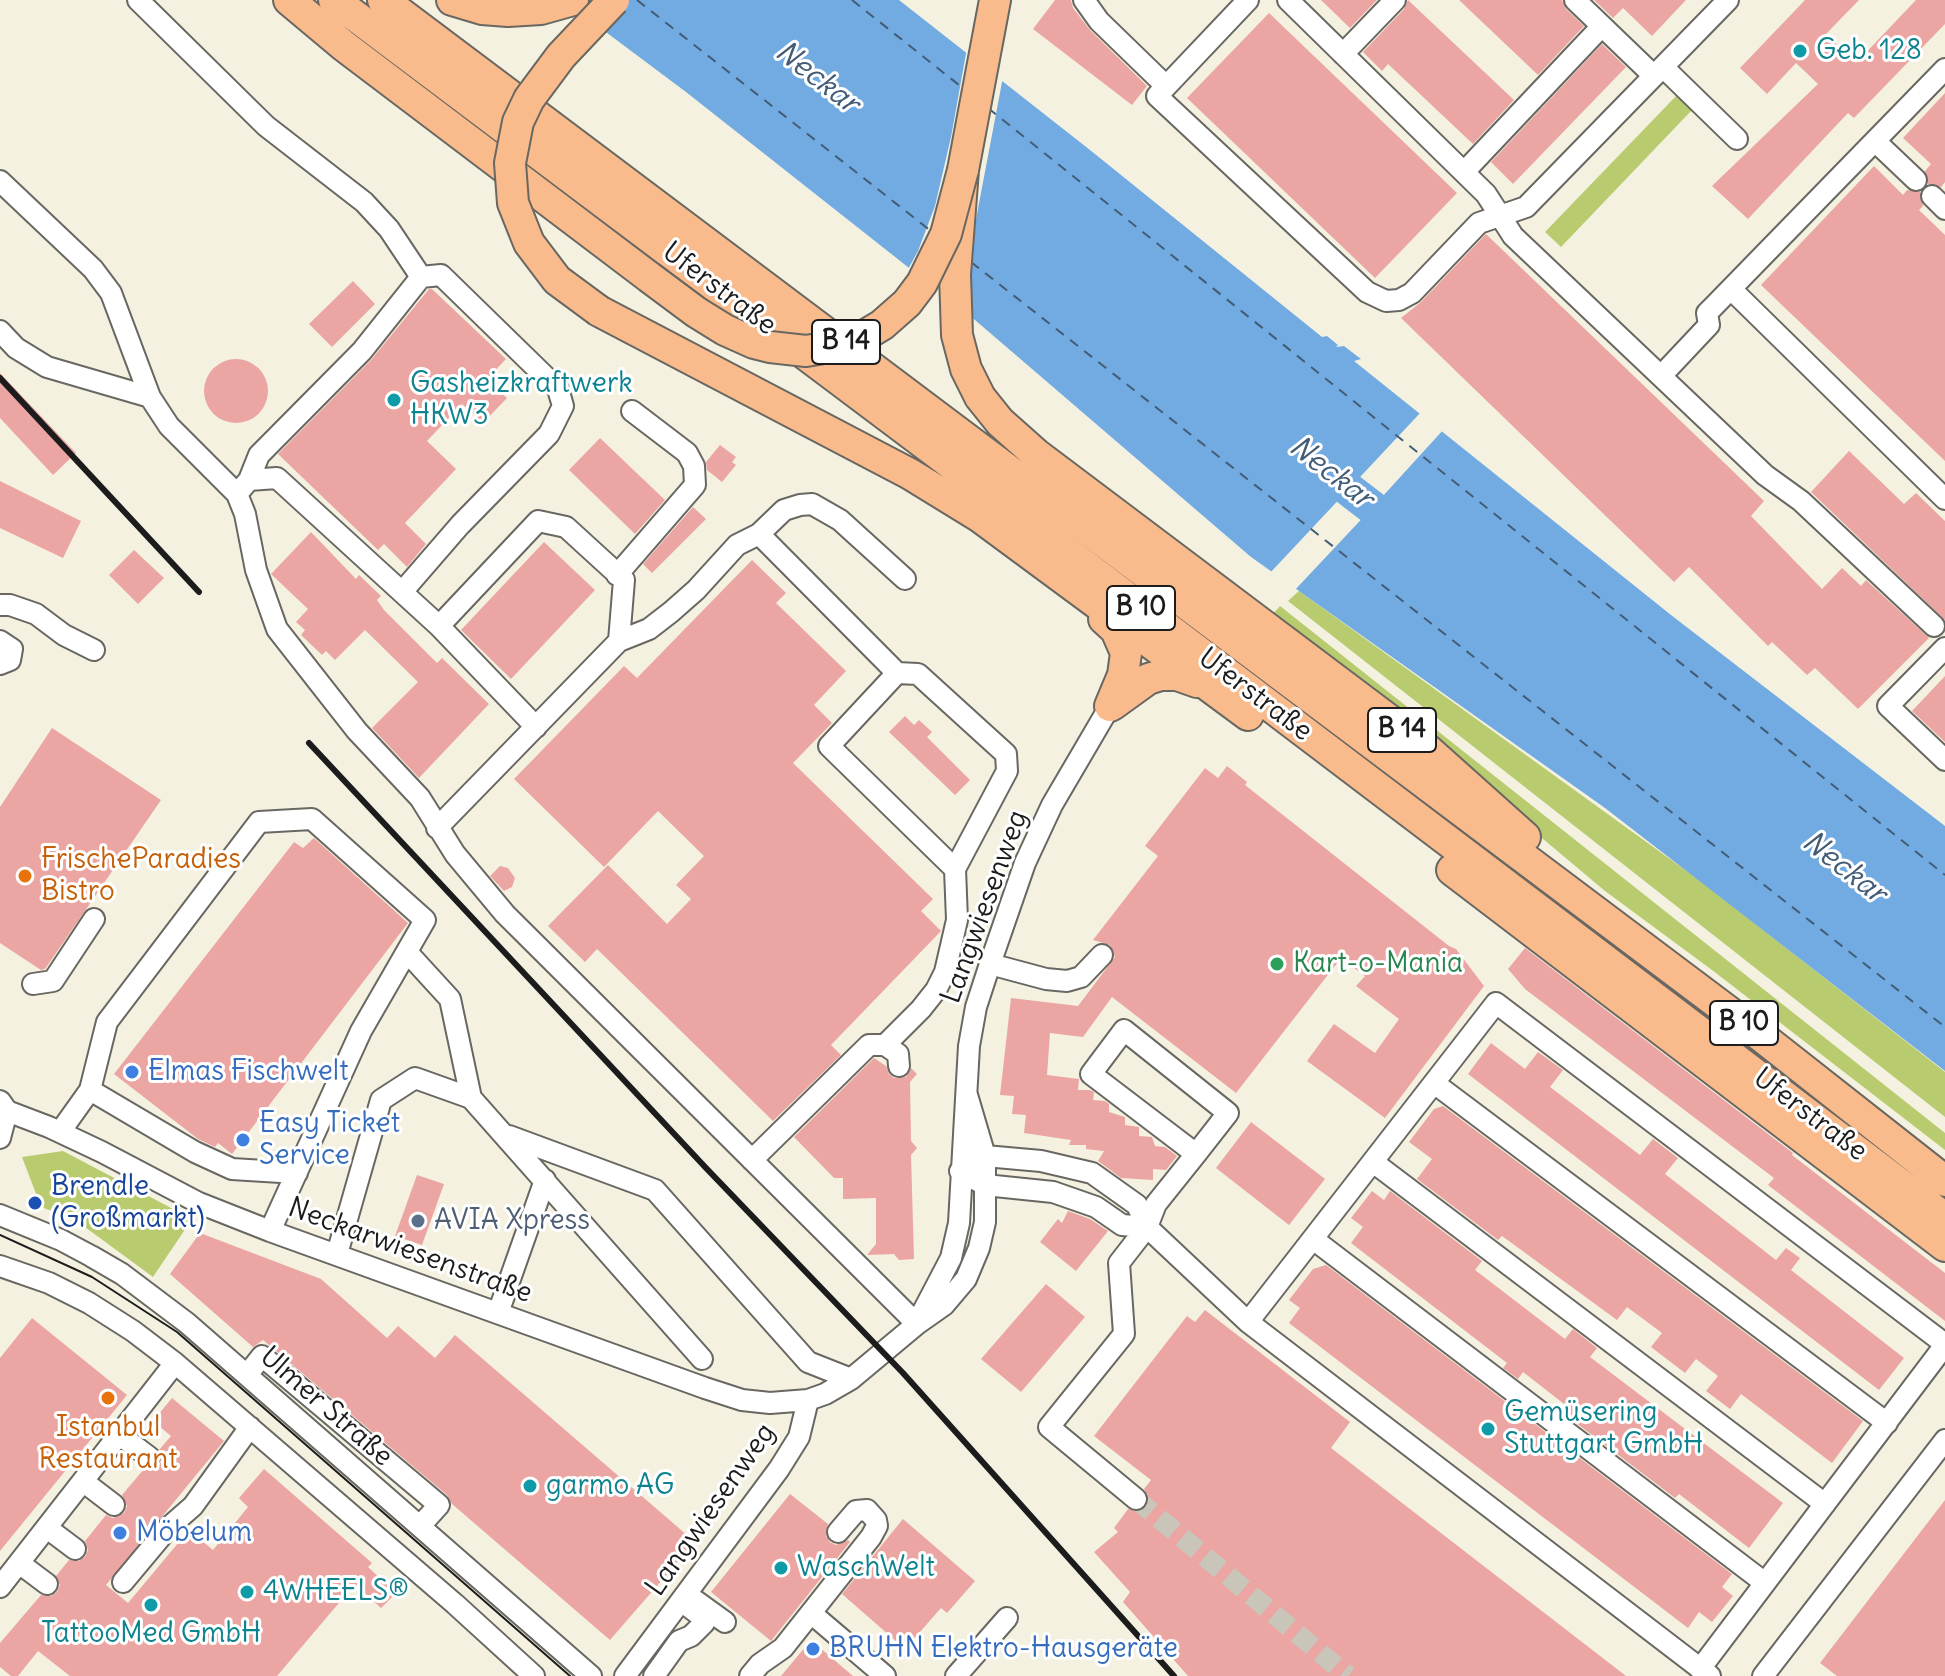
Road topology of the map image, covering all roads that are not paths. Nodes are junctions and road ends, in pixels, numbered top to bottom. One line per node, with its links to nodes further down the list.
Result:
1 (138, 0): 27 (street)
2 (289, 0): 22 (highway, B 14, bridge)
3 (334, 0): 81 (highway, Uferstraße / B 10)
4 (383, 0): 55 (highway, Uferstraße / B 10)
5 (452, 0): 6 (highway)
6 (573, 0)
7 (614, 0): 38 (highway, bridge)
8 (995, 0): 22 (highway, B 14)
9 (1084, 0): 19 (street)
10 (1248, 0): 19 (street)
11 (1288, 0): 16 (street)
12 (1395, 0): 16 (street)
13 (1575, 0): 15 (street)
14 (1728, 0): 18 (street)
15 (1602, 26): 18 (street); 23 (street)
16 (1343, 54): 23 (street)
17 (1945, 69): 21 (street)
18 (1658, 71): 20 (street); 26 (street)
19 (1166, 86): 26 (street)
20 (1737, 139)
21 (1876, 142): 24 (street); 28 (street)
22 (963, 170): 55 (highway, B 14, bridge)
23 (1464, 172): 26 (street)
24 (1916, 180)
25 (0, 181): 31 (street)
26 (1501, 215): 30 (street)
27 (421, 277): 33 (street); 39 (street)
28 (1731, 289): 30 (street); 34 (street)
29 (0, 331): 31 (street)
30 (1661, 376): 42 (street)
31 (150, 397): 33 (street)
32 (632, 411): 36 (street)
33 (243, 487): 39 (street); 53 (street)
34 (1945, 499)
35 (759, 534): 37 (street); 44 (street); 48 (street)
36 (617, 575): 41 (street); 44 (street)
37 (905, 579)
38 (1072, 583): 49 (highway); 50 (highway)
39 (402, 592): 41 (street)
40 (0, 605): 46 (street)
41 (439, 626): 51 (street)
42 (1934, 626)
43 (0, 641): 47 (street)
44 (619, 641): 51 (street)
45 (1945, 648): 52 (street)
46 (94, 650)
47 (0, 664)
48 (897, 673): 54 (street); 54 (street)
49 (1208, 686): 50 (highway); 85 (highway)
50 (1110, 706): 59 (street, Langwiesenweg)
51 (536, 727): 53 (street)
52 (1945, 760)
53 (437, 828): 73 (street)
54 (955, 869): 61 (street)
55 (1540, 870): 78 (highway, Uferstraße / B 10)
56 (94, 919): 60 (street)
57 (407, 952): 64 (street); 66 (street); 76 (street)
58 (1102, 955): 59 (street)
59 (990, 964): 65 (street, Langwiesenweg)
60 (33, 984)
61 (885, 1045): 62 (street); 73 (street)
62 (899, 1066)
63 (1434, 1083): 74 (street); 91 (street); 97 (street)
64 (90, 1090): 68 (street); 76 (street)
65 (967, 1095): 72 (street, Langwiesenweg); 75 (street, Langwiesenweg)
66 (471, 1098): 69 (street); 86 (street)
67 (3, 1106): 68 (street, Neckarwiesenstraße); 70 (street)
68 (60, 1132): 83 (street, Neckarwiesenstraße)
69 (504, 1134): 77 (street); 95 (street)
70 (0, 1138)
71 (1196, 1154): 71 (street); 82 (street)
72 (985, 1156): 75 (street); 79 (street, Langwiesenweg); 82 (street)
73 (752, 1160): 90 (street)
74 (1373, 1162): 84 (street); 104 (street)
75 (960, 1171): 79 (street); 90 (street, Langwiesenweg)
76 (297, 1173): 83 (street)
77 (545, 1180): 88 (street); 92 (street)
78 (1945, 1181)
79 (985, 1185): 82 (street); 90 (street, Langwiesenweg)
80 (0, 1215): 94 (street, Ulmer Straße)
81 (1945, 1218)
82 (1147, 1227): 89 (street); 103 (street)
83 (270, 1231): 86 (street, Neckarwiesenstraße)
84 (1313, 1239): 89 (street); 112 (street)
85 (1945, 1246)
86 (337, 1254): 88 (street, Neckarwiesenstraße)
87 (0, 1266): 93 (street)
88 (498, 1313): 96 (street, Neckarwiesenstraße)
89 (1248, 1322): 119 (street)
90 (917, 1324): 95 (street, Langwiesenweg)
91 (1945, 1345): 97 (street)
92 (702, 1359)
93 (175, 1363): 98 (street); 99 (street)
94 (247, 1375): 106 (street, Ulmer Straße); 106 (street)
95 (851, 1379): 96 (street, Langwiesenweg)
96 (808, 1400): 115 (street, Langwiesenweg)
97 (1887, 1423): 104 (street)
98 (250, 1427): 111 (street); 120 (street)
99 (120, 1435): 101 (street); 102 (street)
100 (1945, 1440): 127 (street)
101 (149, 1457)
102 (84, 1482): 105 (street); 107 (street)
103 (1136, 1499)
104 (1825, 1504): 112 (street)
105 (114, 1505)
106 (420, 1526): 121 (street, Ulmer Straße)
107 (47, 1528): 109 (street); 110 (street)
108 (838, 1532): 124 (street)
109 (75, 1549)
110 (19, 1563): 113 (street); 114 (street)
111 (123, 1582)
112 (1765, 1583): 119 (street)
113 (47, 1584)
114 (0, 1587)
115 (684, 1597): 118 (street); 122 (street, Langwiesenweg); 123 (street)
116 (1007, 1618): 126 (street)
117 (818, 1619): 125 (street)
118 (725, 1622)
119 (1705, 1672)
120 (531, 1675)
121 (591, 1676)
122 (625, 1676)
123 (654, 1676)
124 (750, 1676)
125 (885, 1676)
126 (956, 1676)
127 (1763, 1676)

